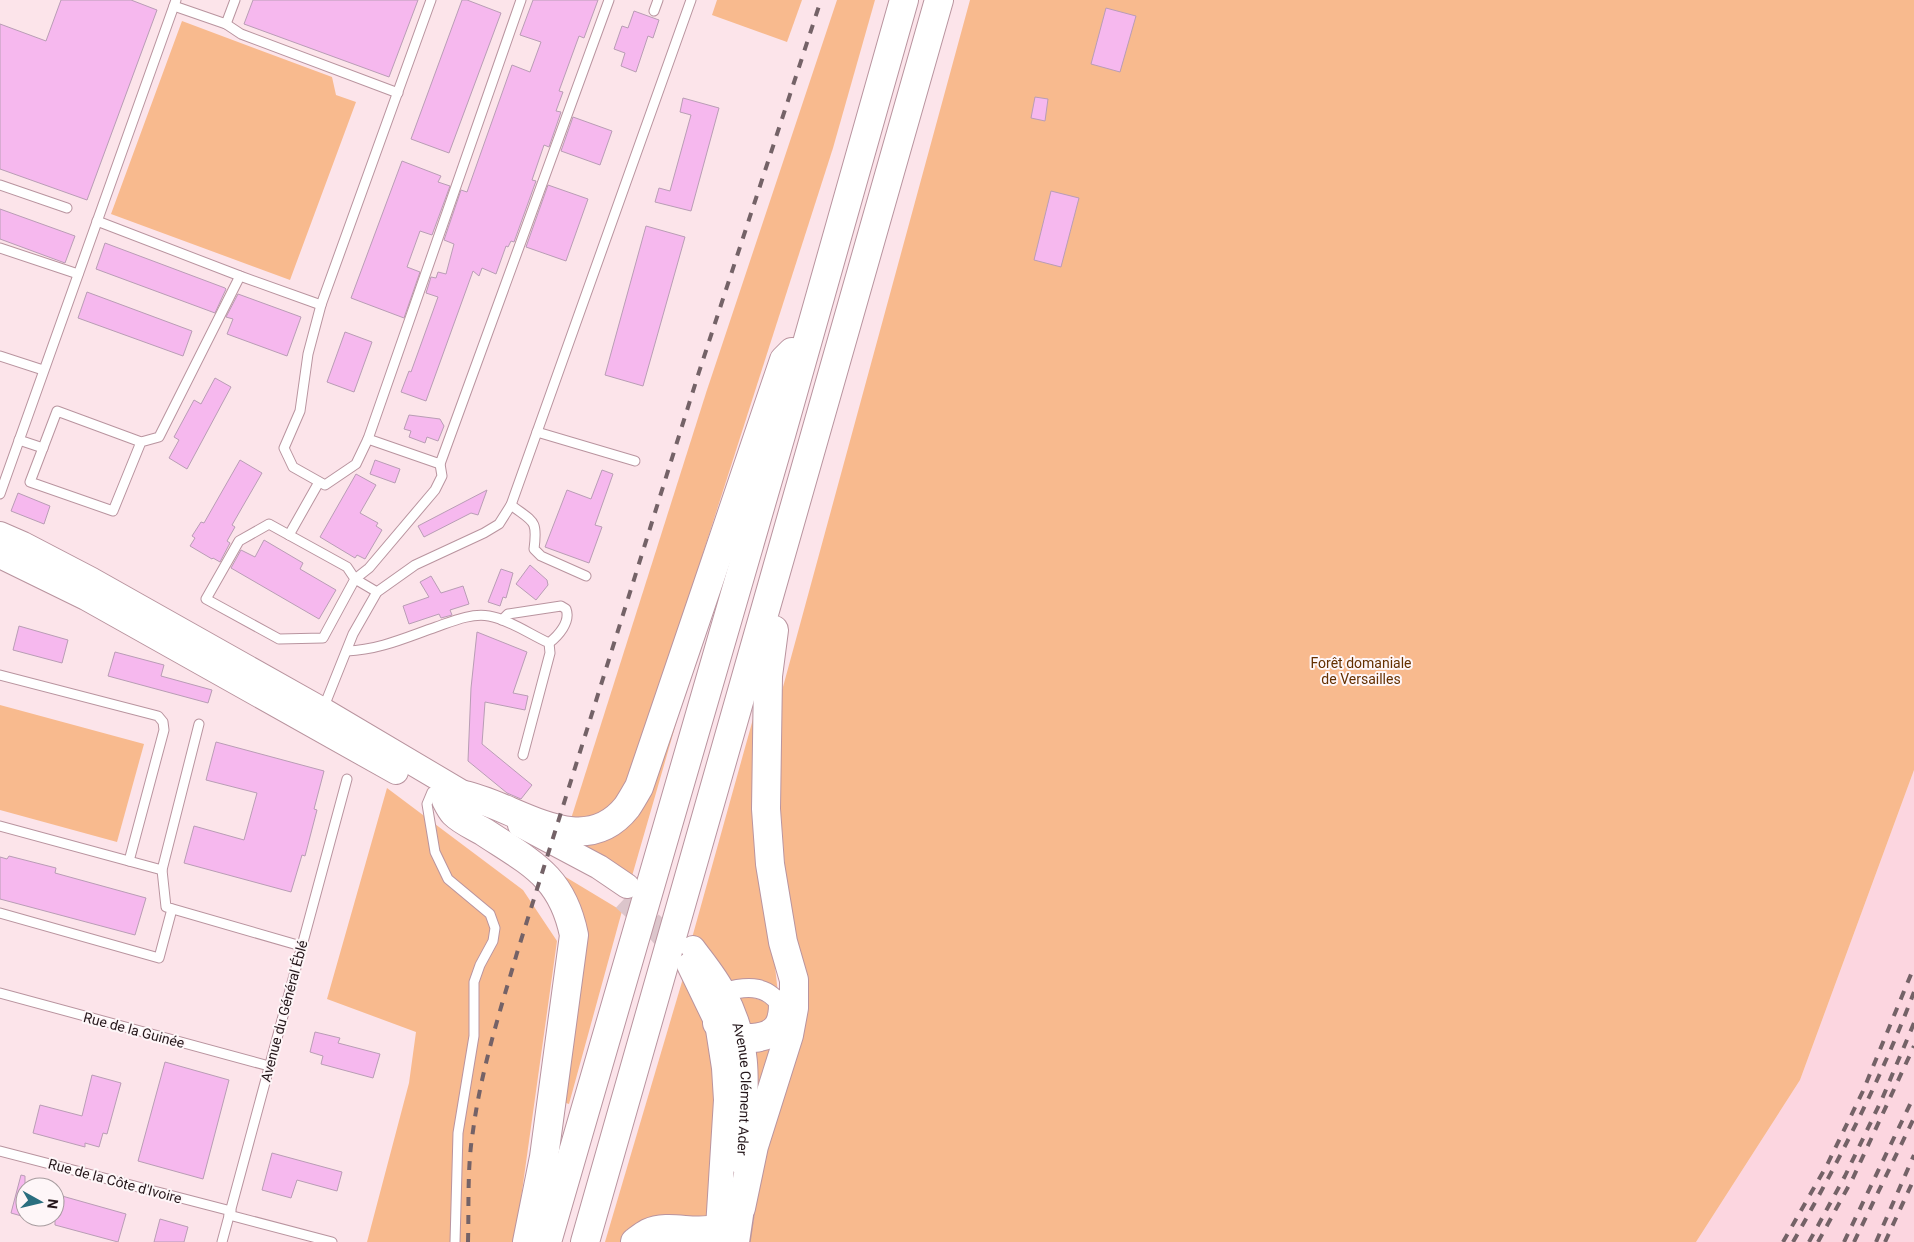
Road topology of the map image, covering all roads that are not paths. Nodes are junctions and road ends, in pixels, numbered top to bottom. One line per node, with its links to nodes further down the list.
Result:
1 (235, 0): 11 (lane)
2 (431, 0): 12 (lane)
3 (521, 0): 24 (lane)
4 (609, 0): 29 (lane)
5 (658, 0): 10 (lane)
6 (691, 0): 23 (lane)
7 (904, 0): 20 (highway)
8 (938, 0): 38 (highway)
9 (175, 3): 11 (lane); 15 (lane)
10 (654, 11)
11 (226, 24): 12 (lane)
12 (398, 93): 19 (lane)
13 (0, 185): 14 (lane)
14 (66, 208)
15 (97, 221): 17 (lane); 18 (lane)
16 (0, 248): 17 (lane)
17 (78, 274): 22 (lane)
18 (240, 276): 19 (lane); 26 (lane)
19 (321, 305): 30 (lane)
20 (809, 337): 48 (highway); 71 (highway)
21 (0, 356): 22 (lane)
22 (43, 370): 25 (lane)
23 (537, 432): 28 (lane); 32 (lane)
24 (368, 439): 29 (lane); 30 (lane)
25 (19, 440): 27 (lane); 31 (lane)
26 (141, 442): 27 (lane); 27 (lane)
27 (43, 448)
28 (635, 461)
29 (440, 464): 37 (lane)
30 (319, 482): 34 (lane)
31 (0, 494)
32 (511, 505): 36 (lane); 39 (lane)
33 (0, 534): 44 (main road)
34 (289, 536): 37 (lane); 37 (lane)
35 (0, 556): 48 (main road)
36 (586, 576)
37 (355, 579): 39 (lane)
38 (771, 591): 55 (highway); 72 (highway)
39 (377, 592): 42 (lane)
40 (502, 620): 41 (lane); 41 (lane); 42 (lane)
41 (549, 644): 46 (lane)
42 (347, 651): 44 (lane)
43 (0, 675): 50 (lane)
44 (323, 710): 48 (main road)
45 (199, 724): 51 (lane)
46 (523, 755)
47 (346, 779): 56 (lane, Avenue du Général Éblé)
48 (447, 796): 52 (main road); 69 (lane); 70 (highway)
49 (0, 826): 50 (lane)
50 (129, 861): 51 (lane)
51 (162, 870): 53 (lane)
52 (626, 892)
53 (172, 909): 54 (lane); 56 (lane)
54 (0, 913)
55 (783, 942): 59 (highway); 64 (highway)
56 (301, 946): 62 (lane, Avenue du Général Éblé)
57 (724, 992): 59 (street); 60 (main road, Avenue Clément Ader); 61 (main road, Avenue Clément Ader)
58 (0, 993): 62 (lane, Rue de la Guinée)
59 (783, 1009): 61 (highway)
60 (717, 1023): 61 (highway); 66 (main road, Avenue Clément Ader)
61 (742, 1038): 64 (main road, Avenue Clément Ader)
62 (269, 1066): 65 (lane, Avenue du Général Éblé)
63 (0, 1150): 65 (lane, Rue de la Côte d'Ivoire)
64 (741, 1208): 66 (main road, Avenue Clément Ader)
65 (230, 1213): 67 (lane, Avenue du Général Éblé); 68 (lane, Rue de la Côte d'Ivoire)
66 (723, 1238): 73 (highway)
67 (222, 1242)
68 (332, 1242)
69 (455, 1242)
70 (527, 1242)
71 (548, 1242)
72 (584, 1242)
73 (635, 1242)

